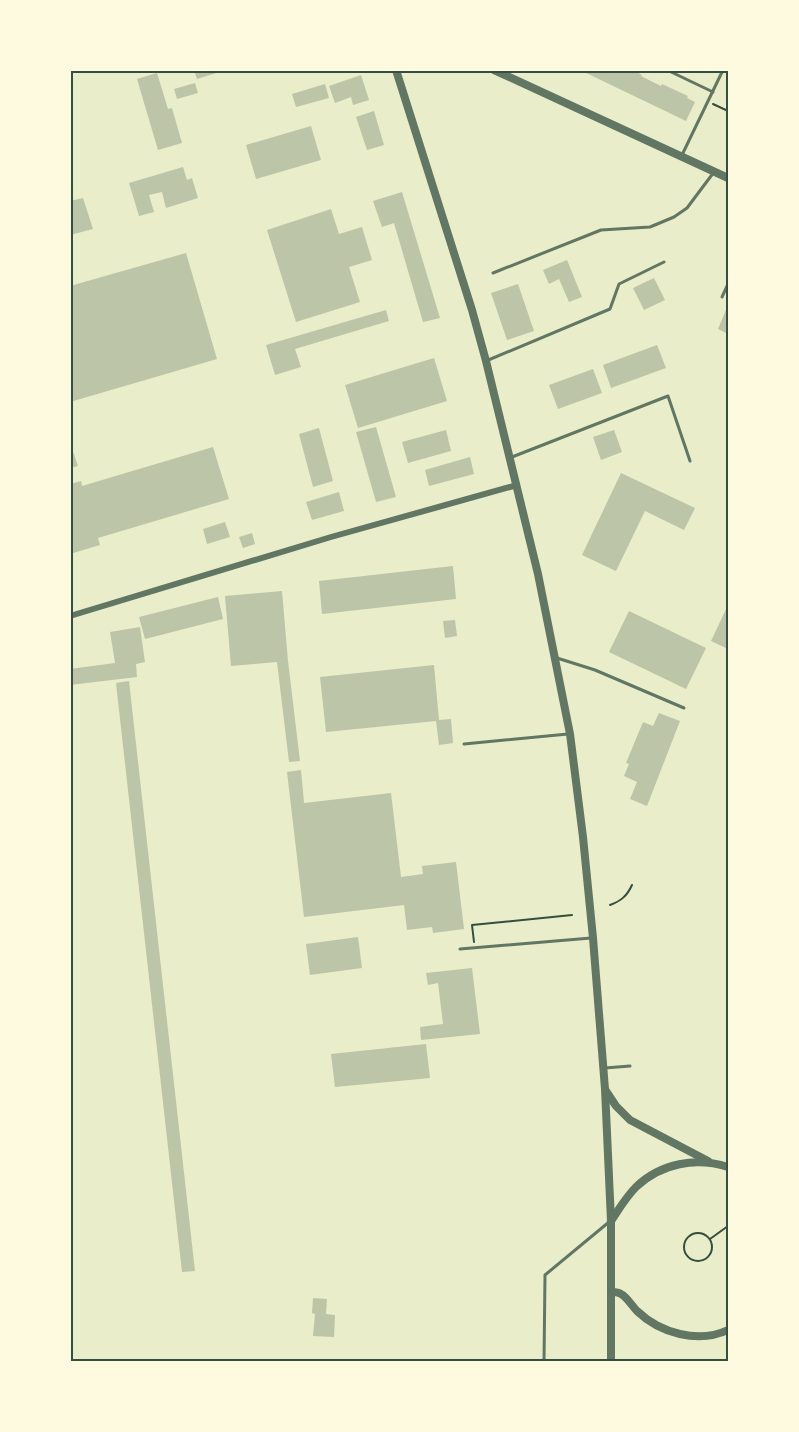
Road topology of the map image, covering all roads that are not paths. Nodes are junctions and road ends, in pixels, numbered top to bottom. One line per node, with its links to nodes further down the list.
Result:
1 (396, 70): 13 (street)
2 (494, 70): 6 (street)
3 (667, 70): 5 (lane)
4 (723, 70): 5 (lane)
5 (712, 92): 6 (lane)
6 (682, 156): 7 (street)
7 (714, 172): 8 (street); 10 (lane)
8 (729, 178)
9 (664, 262): 13 (lane)
10 (493, 273)
11 (729, 284): 12 (lane)
12 (722, 297)
13 (486, 361): 14 (street)
14 (510, 458): 15 (lane); 16 (street)
15 (690, 461)
16 (517, 485): 17 (street); 18 (street)
17 (70, 616)
18 (555, 657): 19 (lane); 20 (street)
19 (684, 708)
20 (570, 734): 21 (lane); 22 (street)
21 (464, 744)
22 (593, 938): 23 (lane); 25 (street)
23 (460, 949)
24 (630, 1066): 25 (lane)
25 (604, 1069): 26 (street)
26 (605, 1089): 27 (street); 29 (street)
27 (711, 1162): 28 (street); 29 (street)
28 (729, 1167)
29 (611, 1221): 30 (street); 32 (lane)
30 (612, 1292): 31 (street); 33 (street)
31 (729, 1330)
32 (544, 1362)
33 (611, 1362)

